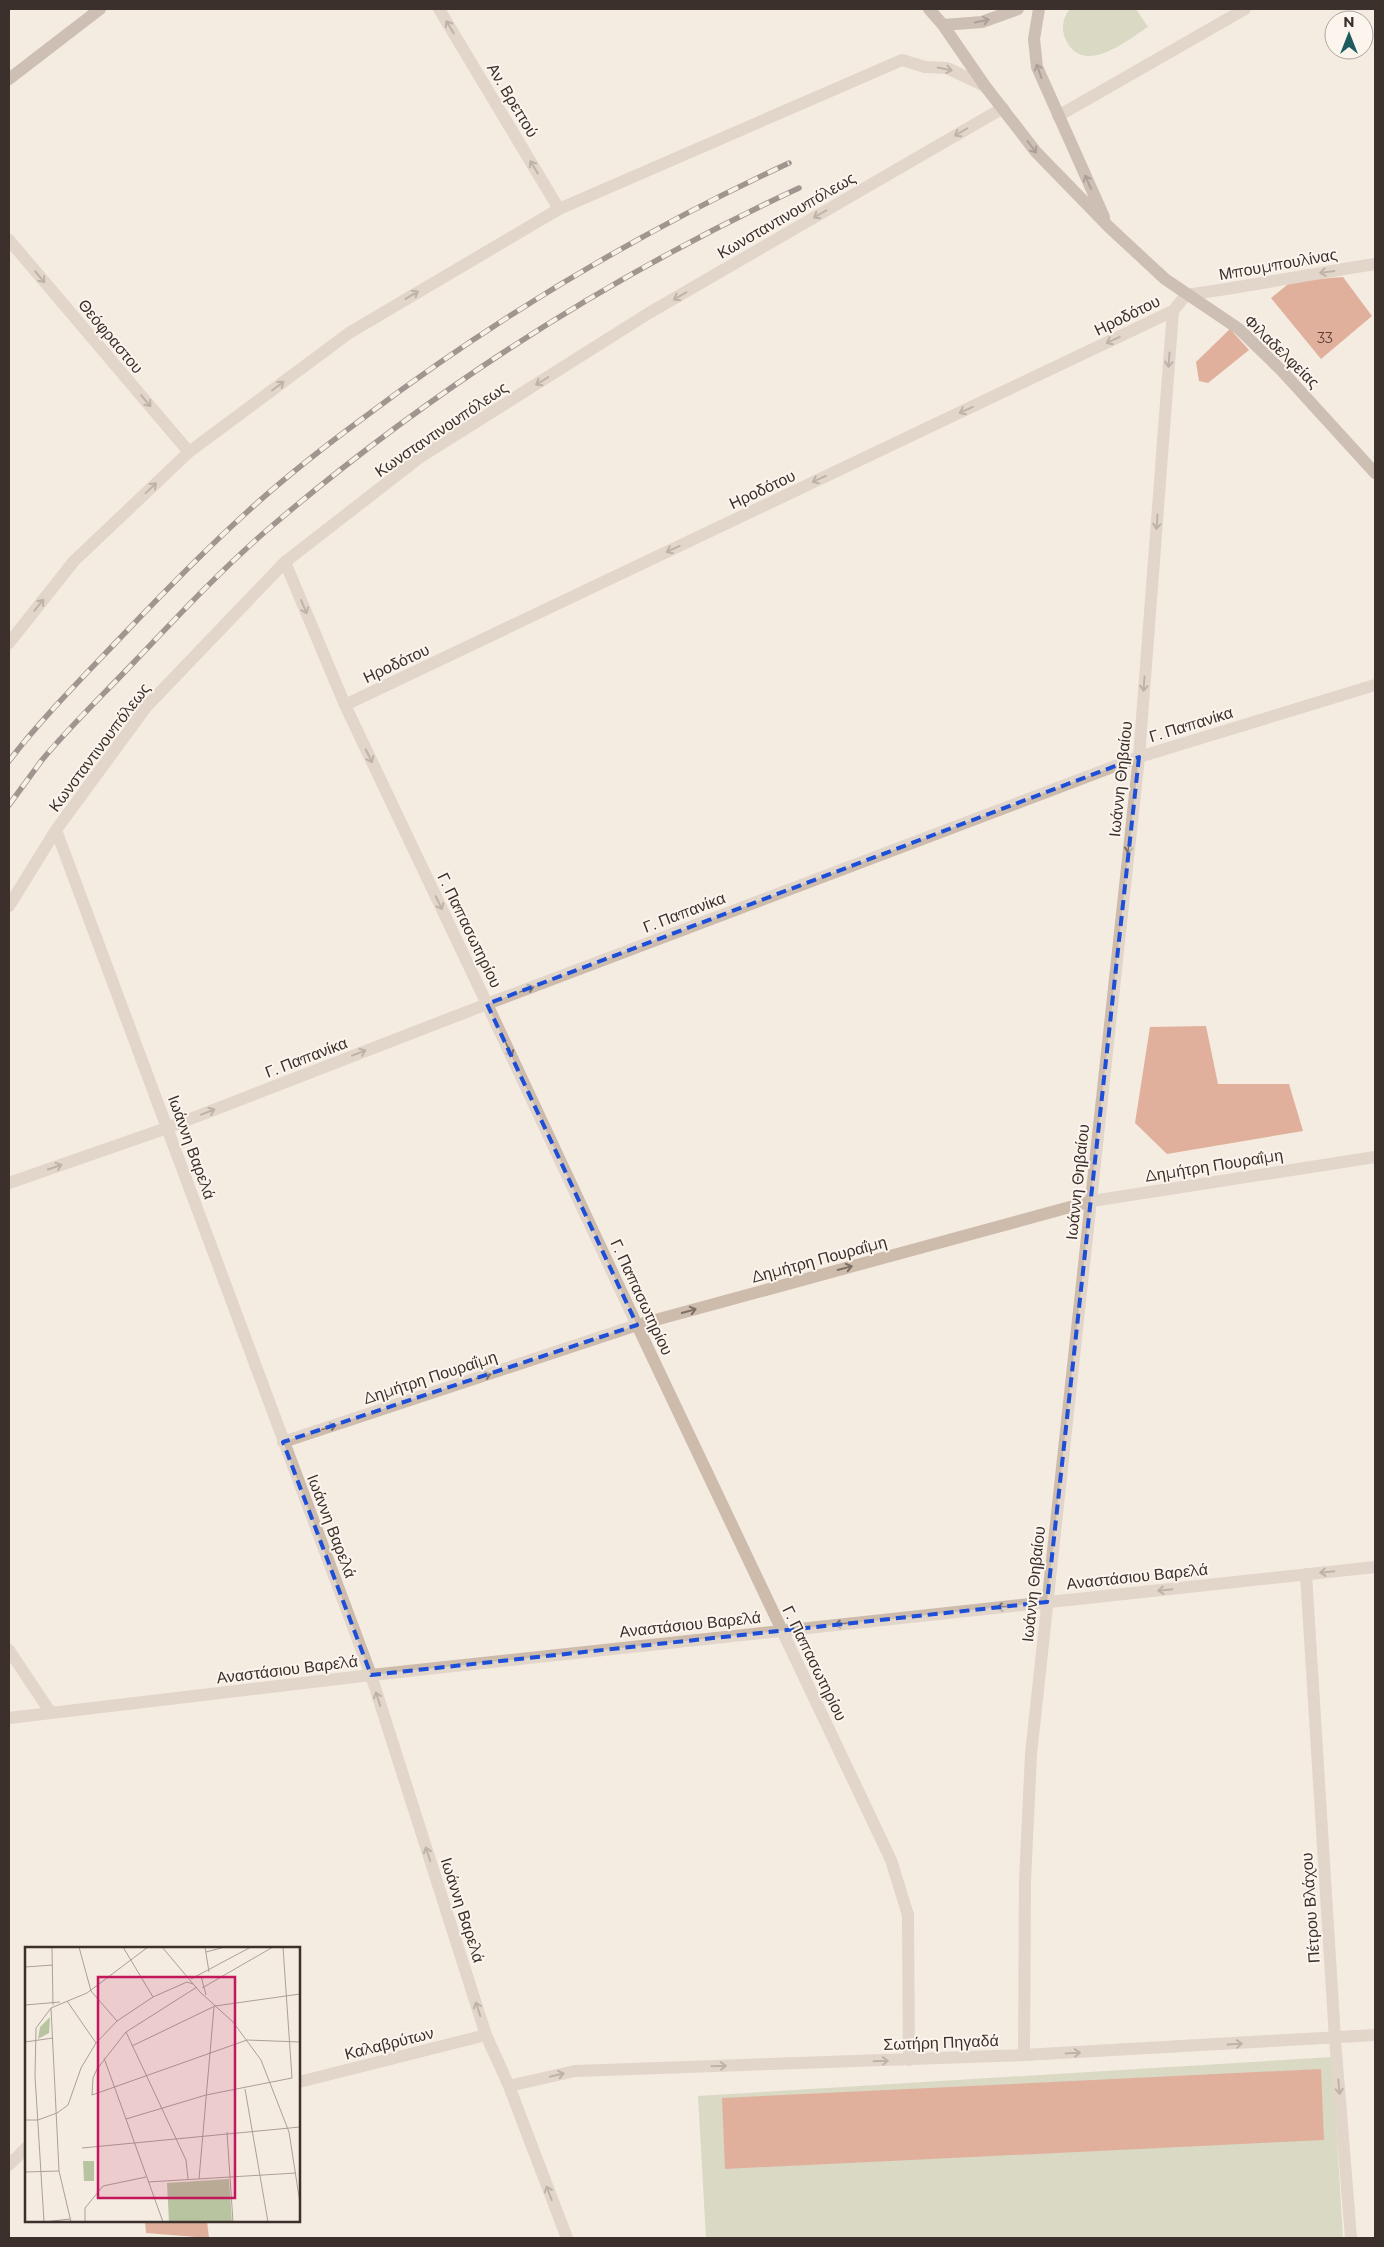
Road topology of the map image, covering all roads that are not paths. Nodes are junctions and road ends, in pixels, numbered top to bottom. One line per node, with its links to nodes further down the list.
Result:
1 (100, 9): 8 (main road)
2 (439, 9): 12 (street, Αν. Βρεττού, one-way to 2)
3 (929, 9): 7 (main road, Φιλαδελφείας)
4 (1018, 9): 7 (main road, one-way to 4)
5 (1038, 9): 11 (main road, Φιλαδελφείας, one-way to 5)
6 (1245, 9): 11 (street)
7 (943, 24): 9 (main road, Φιλαδελφείας)
8 (9, 79)
9 (985, 86): 10 (main road, Φιλαδελφείας); 12 (street, one-way to 9)
10 (1003, 108): 13 (main road, Φιλαδελφείας, one-way to 13); 20 (street, Κωνσταντινουπόλεως, one-way to 20)
11 (1058, 116): 13 (main road, Φιλαδελφείας, one-way to 11)
12 (559, 209): 18 (street, one-way to 12)
13 (1108, 226): 16 (main road, Φιλαδελφείας)
14 (9, 240): 18 (street, Θεόφραστου, one-way to 18)
15 (1375, 264): 16 (street, Μπουμπουλίνας, one-way to 16)
16 (1186, 295): 17 (street, Ηροδότου); 19 (main road, Φιλαδελφείας)
17 (1173, 312): 23 (street, Ηροδότου, one-way to 23); 24 (street, Ιωάννη Θηβαίου, one-way to 24)
18 (189, 452): 21 (street, one-way to 18)
19 (1375, 473)
20 (284, 562): 23 (street, Γ. Παπασωτηρίου, one-way to 23); 25 (street, Κωνσταντινουπόλεως)
21 (9, 643)
22 (1375, 684): 24 (street, Γ. Παπανίκα)
23 (345, 705): 27 (street, Γ. Παπασωτηρίου, one-way to 27)
24 (1139, 757): 27 (street, Γ. Παπανίκα, one-way to 24); 31 (street, Ιωάννη Θηβαίου, one-way to 31)
25 (56, 830): 26 (street, Κωνσταντινουπόλεως); 28 (street, Ιωάννη Βαρελά)
26 (9, 906)
27 (487, 1004): 28 (street, Γ. Παπανίκα, one-way to 27); 32 (street, Γ. Παπασωτηρίου, one-way to 32)
28 (168, 1128): 30 (street, Γ. Παπανίκα, one-way to 28); 33 (street, Ιωάννη Βαρελά)
29 (1375, 1157): 31 (street, Δημήτρη Πουραΐμη)
30 (9, 1184)
31 (1092, 1201): 32 (street, Δημήτρη Πουραΐμη, one-way to 31); 36 (street, Ιωάννη Θηβαίου)
32 (637, 1325): 33 (street, Δημήτρη Πουραΐμη, one-way to 32); 37 (street, Γ. Παπασωτηρίου)
33 (283, 1442): 39 (street, Ιωάννη Βαρελά)
34 (1375, 1567): 35 (street, Αναστάσιου Βαρελά, one-way to 35)
35 (1306, 1574): 36 (street, Αναστάσιου Βαρελά, one-way to 36); 44 (street, Πέτρου Βλάχου)
36 (1047, 1602): 37 (street, Αναστάσιου Βαρελά, one-way to 37); 45 (street, Ιωάννη Θηβαίου)
37 (782, 1631): 39 (street, Αναστάσιου Βαρελά); 46 (street, Γ. Παπασωτηρίου)
38 (9, 1650): 40 (street)
39 (371, 1676): 40 (street, Αναστάσιου Βαρελά); 42 (street, Ιωάννη Βαρελά, one-way to 39)
40 (51, 1713): 41 (street, Αναστάσιου Βαρελά)
41 (9, 1718)
42 (486, 2035): 47 (street, Καλαβρύτων); 48 (street, Ιωάννη Βαρελά)
43 (1375, 2035): 44 (street, Σωτήρη Πηγαδά)
44 (1335, 2039): 45 (street, Σωτήρη Πηγαδά, one-way to 44); 52 (street, Πέτρου Βλάχου, one-way to 52)
45 (1024, 2055): 46 (street, Σωτήρη Πηγαδά)
46 (909, 2060): 48 (street, Σωτήρη Πηγαδά, one-way to 46)
47 (300, 2082)
48 (509, 2086): 51 (street, Ιωάννη Βαρελά, one-way to 48)
49 (25, 2149): 50 (street)
50 (9, 2165)
51 (567, 2238)
52 (1351, 2238)

